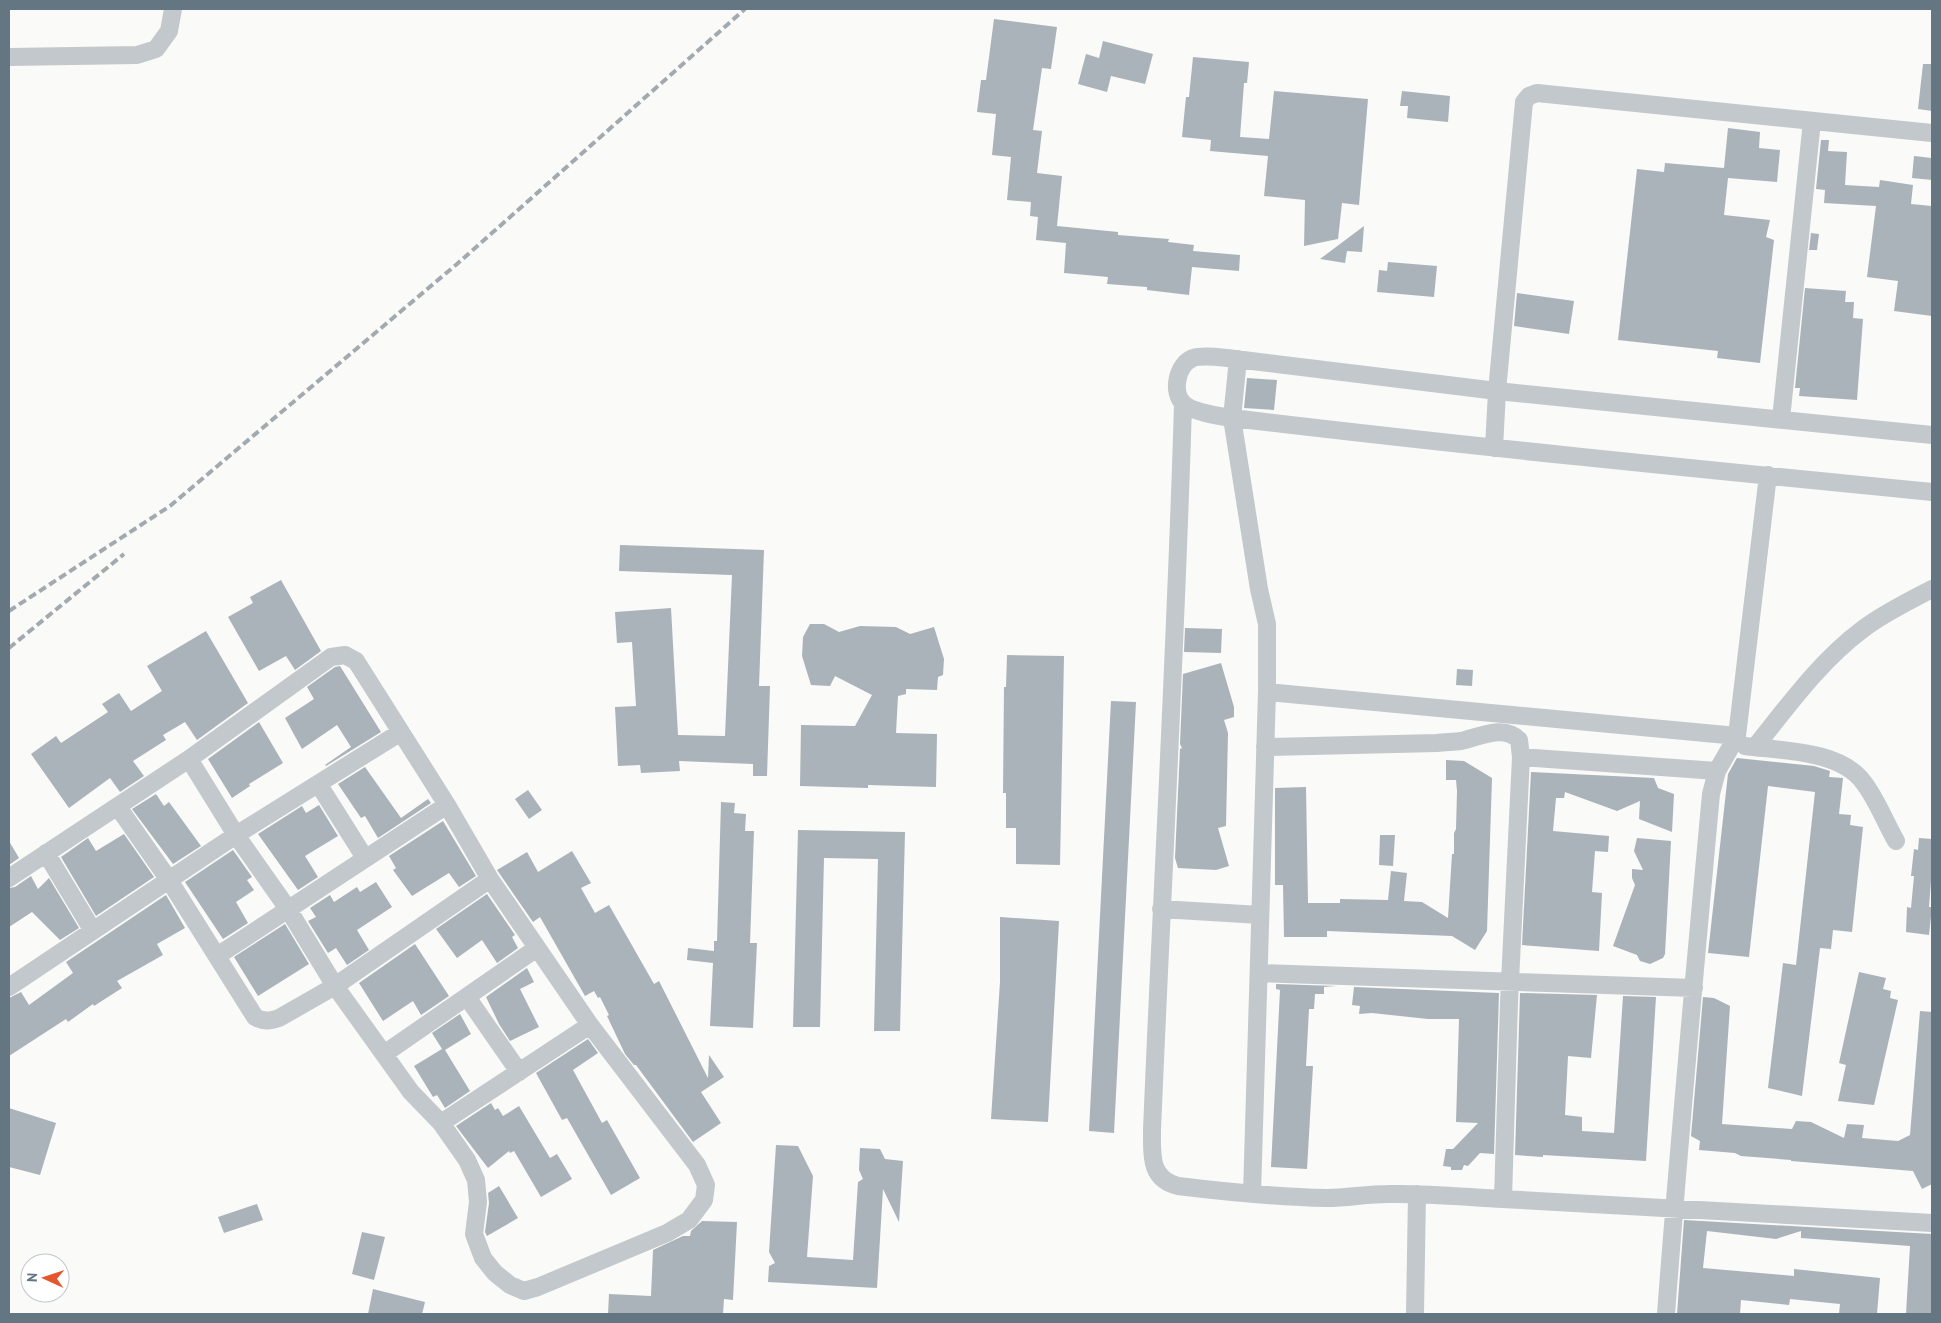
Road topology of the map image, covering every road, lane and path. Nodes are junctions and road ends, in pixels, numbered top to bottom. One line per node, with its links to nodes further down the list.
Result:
1 (173, 9): 2 (street)
2 (9, 57)
3 (1812, 121): 4 (street); 6 (street); 9 (street)
4 (1932, 133)
5 (1238, 359): 6 (street); 7 (street); 8 (street)
6 (1497, 391): 9 (street); 11 (street)
7 (1183, 404): 8 (street); 34 (street)
8 (1232, 418): 11 (street); 15 (street)
9 (1781, 419): 10 (street)
10 (1932, 434)
11 (1494, 448): 12 (street)
12 (1768, 475): 13 (street); 17 (street)
13 (1932, 492)
14 (1932, 589): 19 (street)
15 (1267, 692): 17 (street); 18 (street)
16 (401, 732): 21 (street); 23 (street); 24 (street)
17 (1734, 740): 19 (street); 22 (street)
18 (1266, 747): 20 (street); 35 (street)
19 (1754, 747): 27 (street)
20 (1521, 757): 22 (street); 40 (street)
21 (189, 759): 25 (street); 26 (street)
22 (1717, 771): 43 (street)
23 (319, 785): 26 (street); 29 (street)
24 (447, 805): 29 (street); 31 (street)
25 (118, 807): 28 (street); 32 (street)
26 (236, 835): 32 (street); 33 (street)
27 (1896, 841)
28 (46, 852): 30 (street); 36 (street)
29 (365, 858): 33 (street)
30 (9, 878)
31 (490, 879): 37 (street); 41 (street)
32 (169, 880): 36 (street); 38 (street)
33 (288, 909): 38 (street); 41 (street)
34 (1161, 909): 35 (street); 49 (street)
35 (1260, 915): 39 (street)
36 (93, 931): 42 (street)
37 (537, 948): 44 (street); 45 (street)
38 (217, 956): 41 (street)
39 (1259, 973): 40 (street); 49 (street)
40 (1510, 982): 43 (street); 51 (street)
41 (336, 986): 46 (street)
42 (9, 987)
43 (1694, 988): 52 (street)
44 (467, 996): 46 (street); 47 (street)
45 (590, 1025): 47 (street); 48 (street)
46 (384, 1054): 48 (street)
47 (519, 1072): 48 (street)
48 (441, 1123)
49 (1252, 1194): 50 (street)
50 (1417, 1194): 51 (street); 54 (street)
51 (1503, 1198): 52 (street)
52 (1674, 1207): 53 (street); 55 (street)
53 (1932, 1223)
54 (1415, 1314)
55 (1666, 1314)

